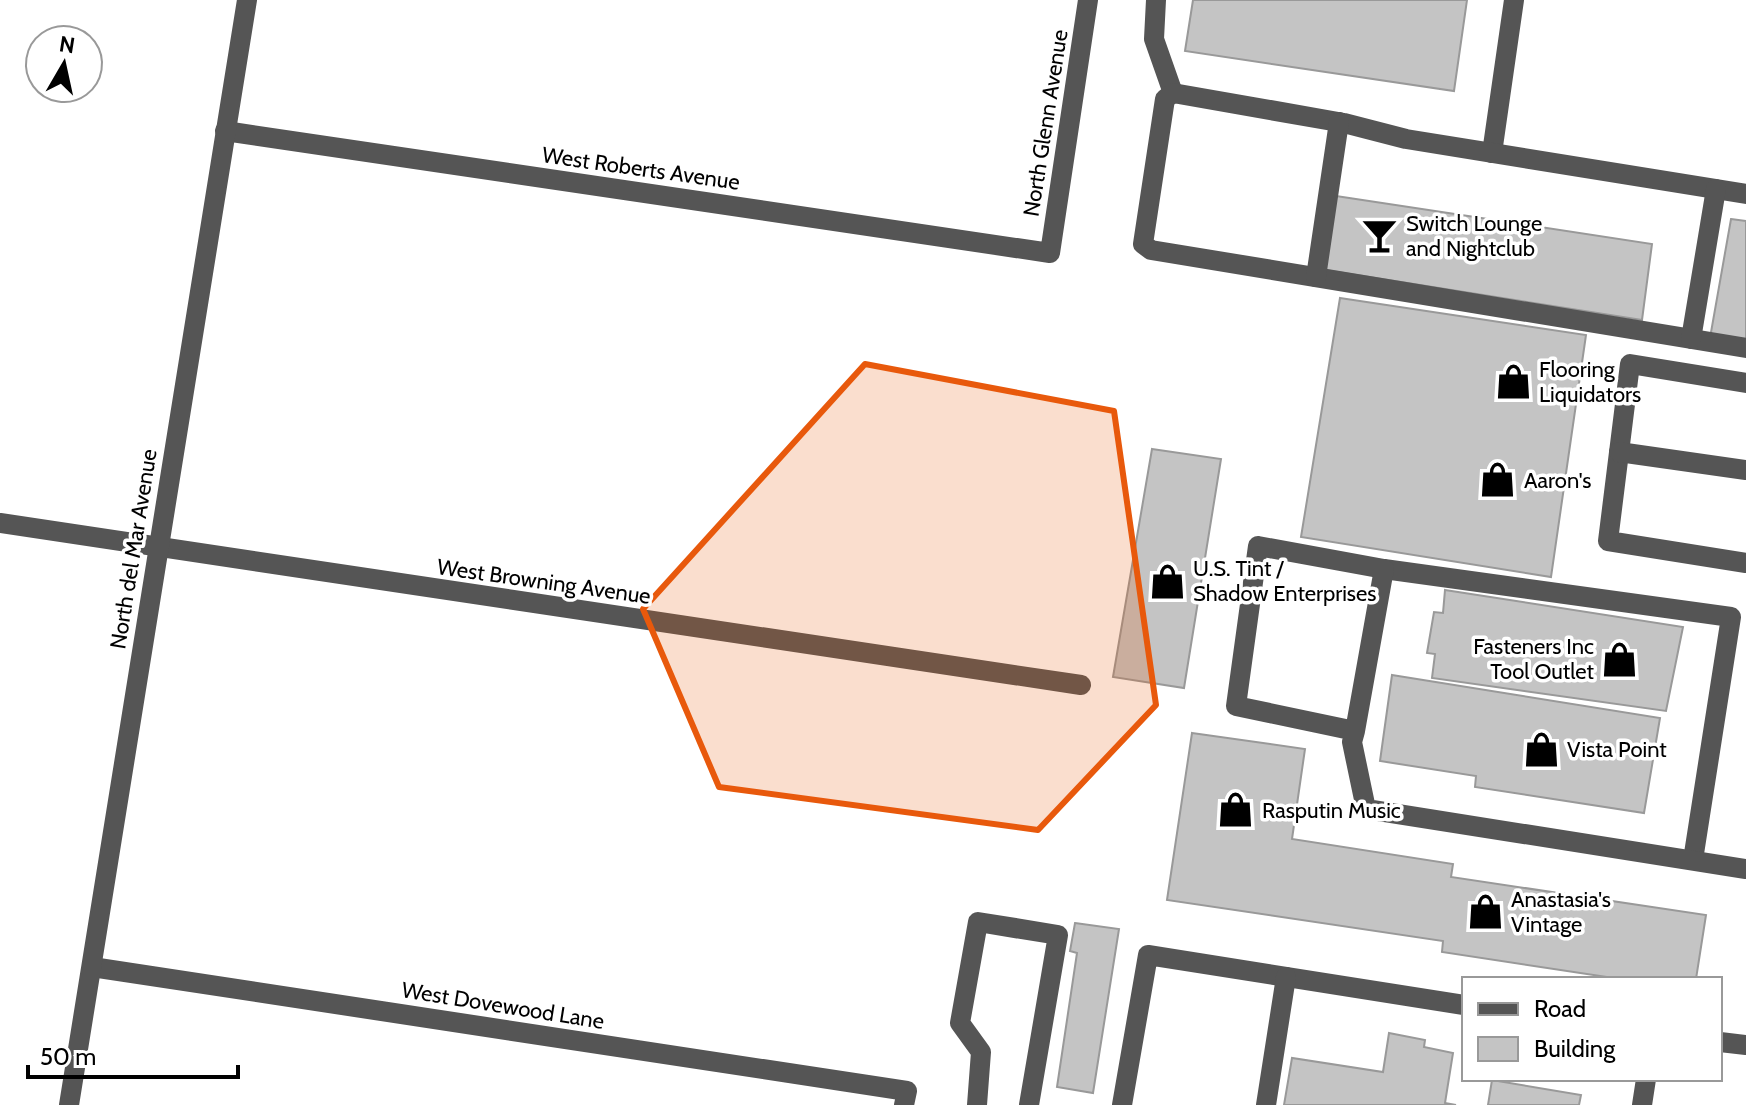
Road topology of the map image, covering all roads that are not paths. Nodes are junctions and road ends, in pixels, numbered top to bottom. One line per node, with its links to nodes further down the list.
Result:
1 (247, 0): 7 (street, North del Mar Avenue)
2 (1088, 0): 11 (street, North Glenn Avenue)
3 (1156, 0): 5 (street)
4 (1514, 0): 8 (street)
5 (1173, 93): 6 (street); 12 (street)
6 (1339, 122): 8 (street); 12 (street)
7 (225, 131): 11 (street, West Roberts Avenue); 19 (street, North del Mar Avenue)
8 (1492, 153): 9 (street)
9 (1716, 189): 10 (street); 13 (street)
10 (1746, 194)
11 (1050, 253)
12 (1316, 277): 13 (street)
13 (1691, 339): 14 (street)
14 (1746, 348)
15 (1746, 383): 16 (street)
16 (1619, 452): 17 (street); 20 (street)
17 (1746, 470)
18 (0, 523): 19 (street, West Browning Avenue)
19 (157, 548): 23 (street, West Browning Avenue); 27 (street, North del Mar Avenue)
20 (1746, 563)
21 (1384, 569): 22 (street); 24 (street); 24 (street)
22 (1739, 618): 25 (street)
23 (1081, 685)
24 (1355, 731): 25 (street)
25 (1693, 860): 26 (street)
26 (1746, 869)
27 (92, 967): 33 (street, West Dovewood Lane); 34 (street, North del Mar Avenue)
28 (1286, 977): 29 (street); 37 (street); 38 (street)
29 (1462, 1005)
30 (1722, 1042): 31 (street)
31 (1746, 1045)
32 (1646, 1081): 39 (street)
33 (906, 1098)
34 (69, 1105)
35 (977, 1105): 36 (street)
36 (1029, 1105)
37 (1122, 1105)
38 (1266, 1105)
39 (1642, 1105)

